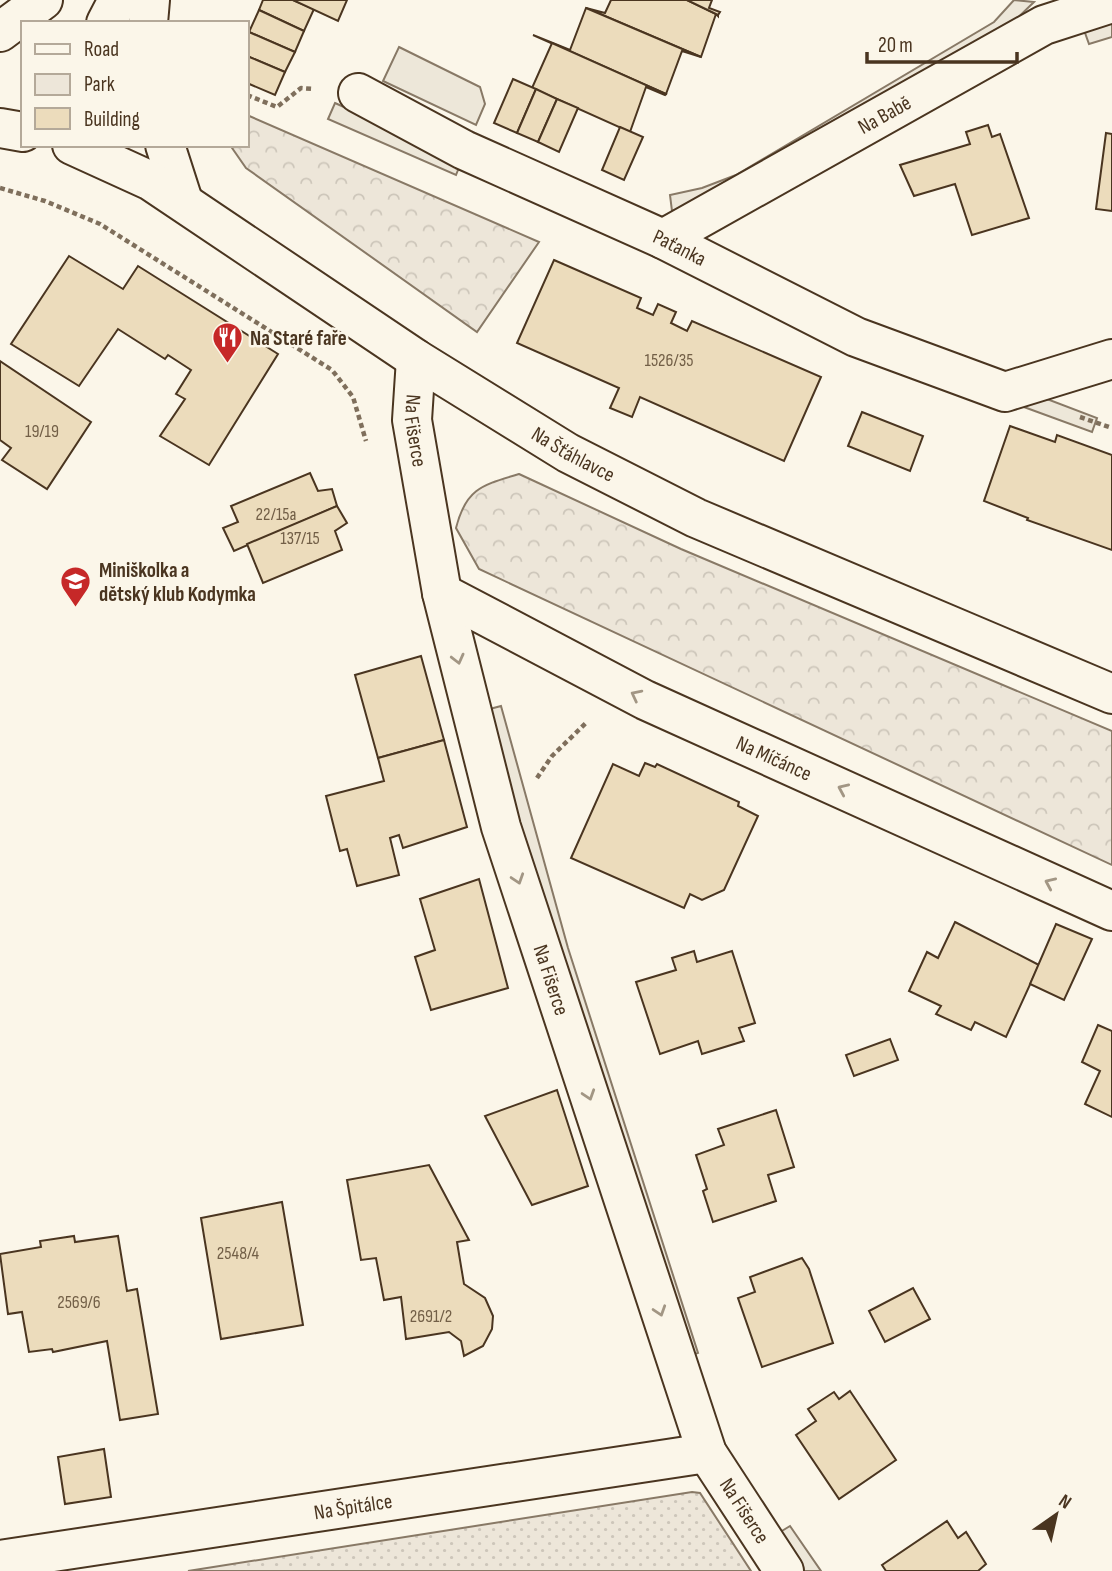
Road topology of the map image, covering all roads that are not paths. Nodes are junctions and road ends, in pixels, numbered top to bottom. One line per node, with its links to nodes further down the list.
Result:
1 (43, 0): 8 (street)
2 (118, 0): 6 (street)
3 (150, 0): 7 (street)
4 (1112, 4): 5 (street, Na Babě)
5 (1048, 13): 15 (street, Na Babě)
6 (107, 21)
7 (148, 21)
8 (0, 32)
9 (358, 93): 15 (street, Paťanka)
10 (0, 128): 11 (street)
11 (21, 132)
12 (77, 147): 14 (street, Na Šťáhlavce)
13 (166, 147): 14 (street)
14 (183, 201): 16 (street, Na Šťáhlavce)
15 (663, 239): 17 (street, Paťanka)
16 (416, 359): 18 (street, Na Fišerce); 19 (street, Na Šťáhlavce)
17 (1112, 359)
18 (442, 593): 20 (street, Na Míčánce, one-way to 18); 21 (street, Na Fišerce, one-way to 21)
19 (1112, 694)
20 (1112, 911)
21 (707, 1453): 22 (street, Na Špitálce); 23 (street, Na Fišerce)
22 (0, 1560)
23 (784, 1571)

